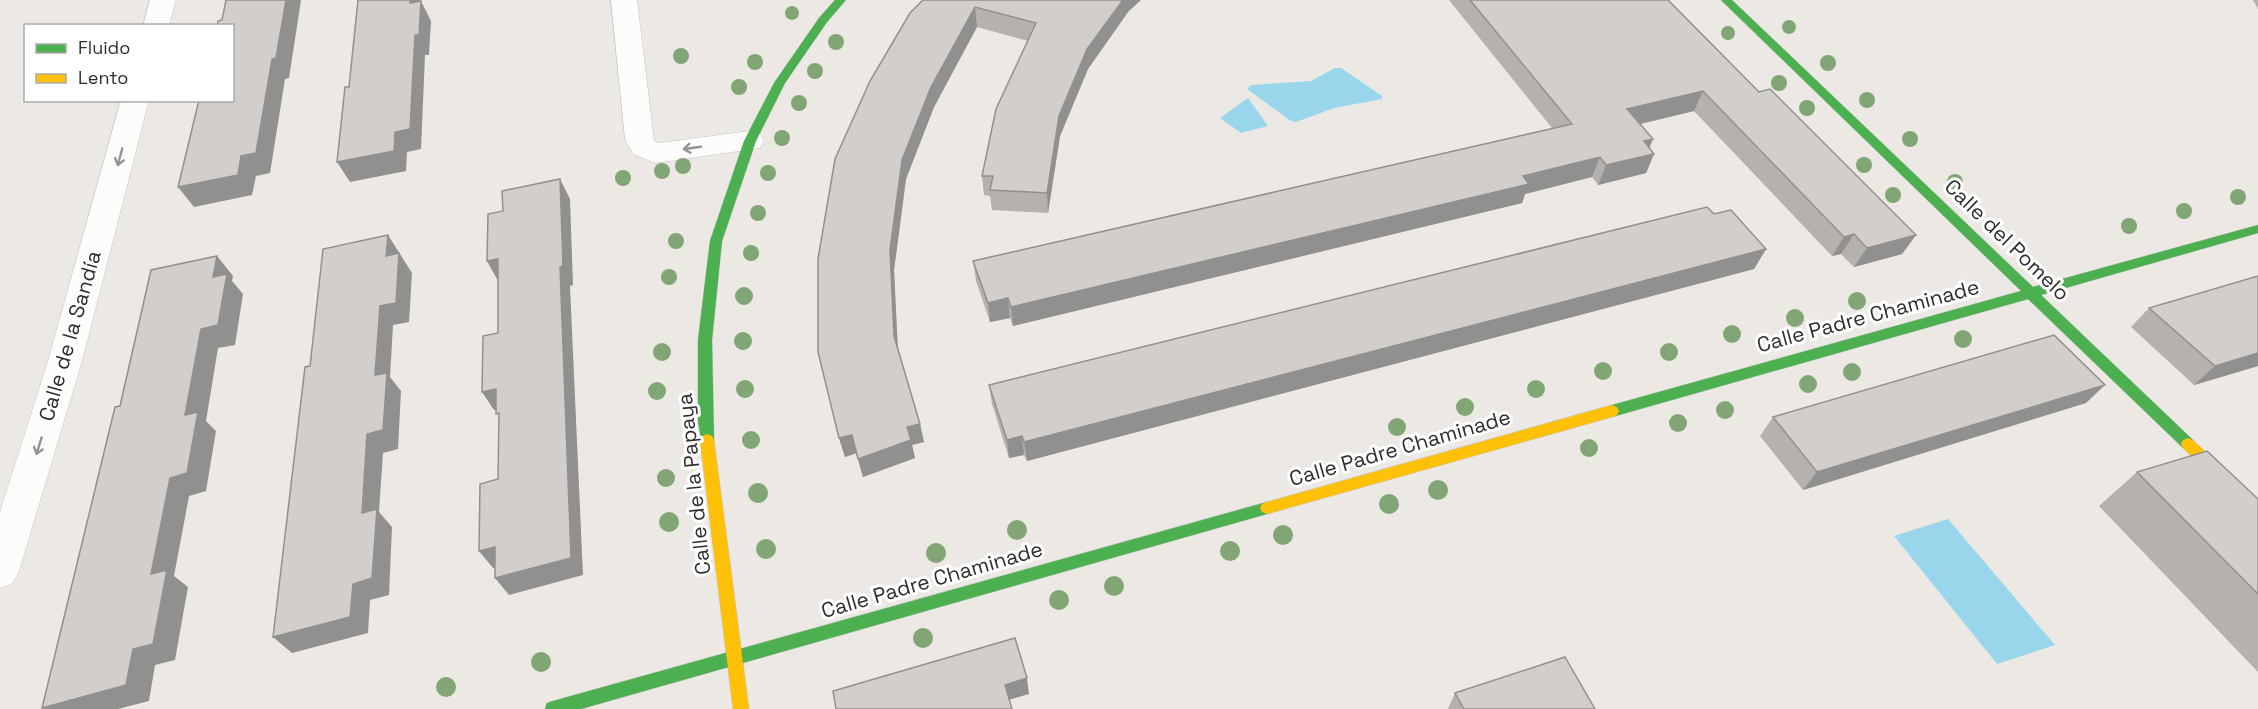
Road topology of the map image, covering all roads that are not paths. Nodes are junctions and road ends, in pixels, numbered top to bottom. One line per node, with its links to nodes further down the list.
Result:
1 (163, 0): 5 (street)
2 (624, 0): 7 (street, one-way to 2)
3 (841, 0): 7 (street, Calle de la Papaya)
4 (1726, 0): 9 (street, Calle del Pomelo)
5 (157, 24)
6 (134, 102): 11 (street, Calle de la Sandía, one-way to 11)
7 (750, 141): 12 (street, Calle de la Papaya)
8 (2258, 229): 9 (street, Calle Padre Chaminade)
9 (2031, 293): 10 (street, Calle del Pomelo); 12 (street, Calle Padre Chaminade)
10 (2258, 511)
11 (0, 571)
12 (735, 658): 13 (street, Calle Padre Chaminade); 14 (street, Calle de la Papaya)
13 (553, 709)
14 (741, 709)

